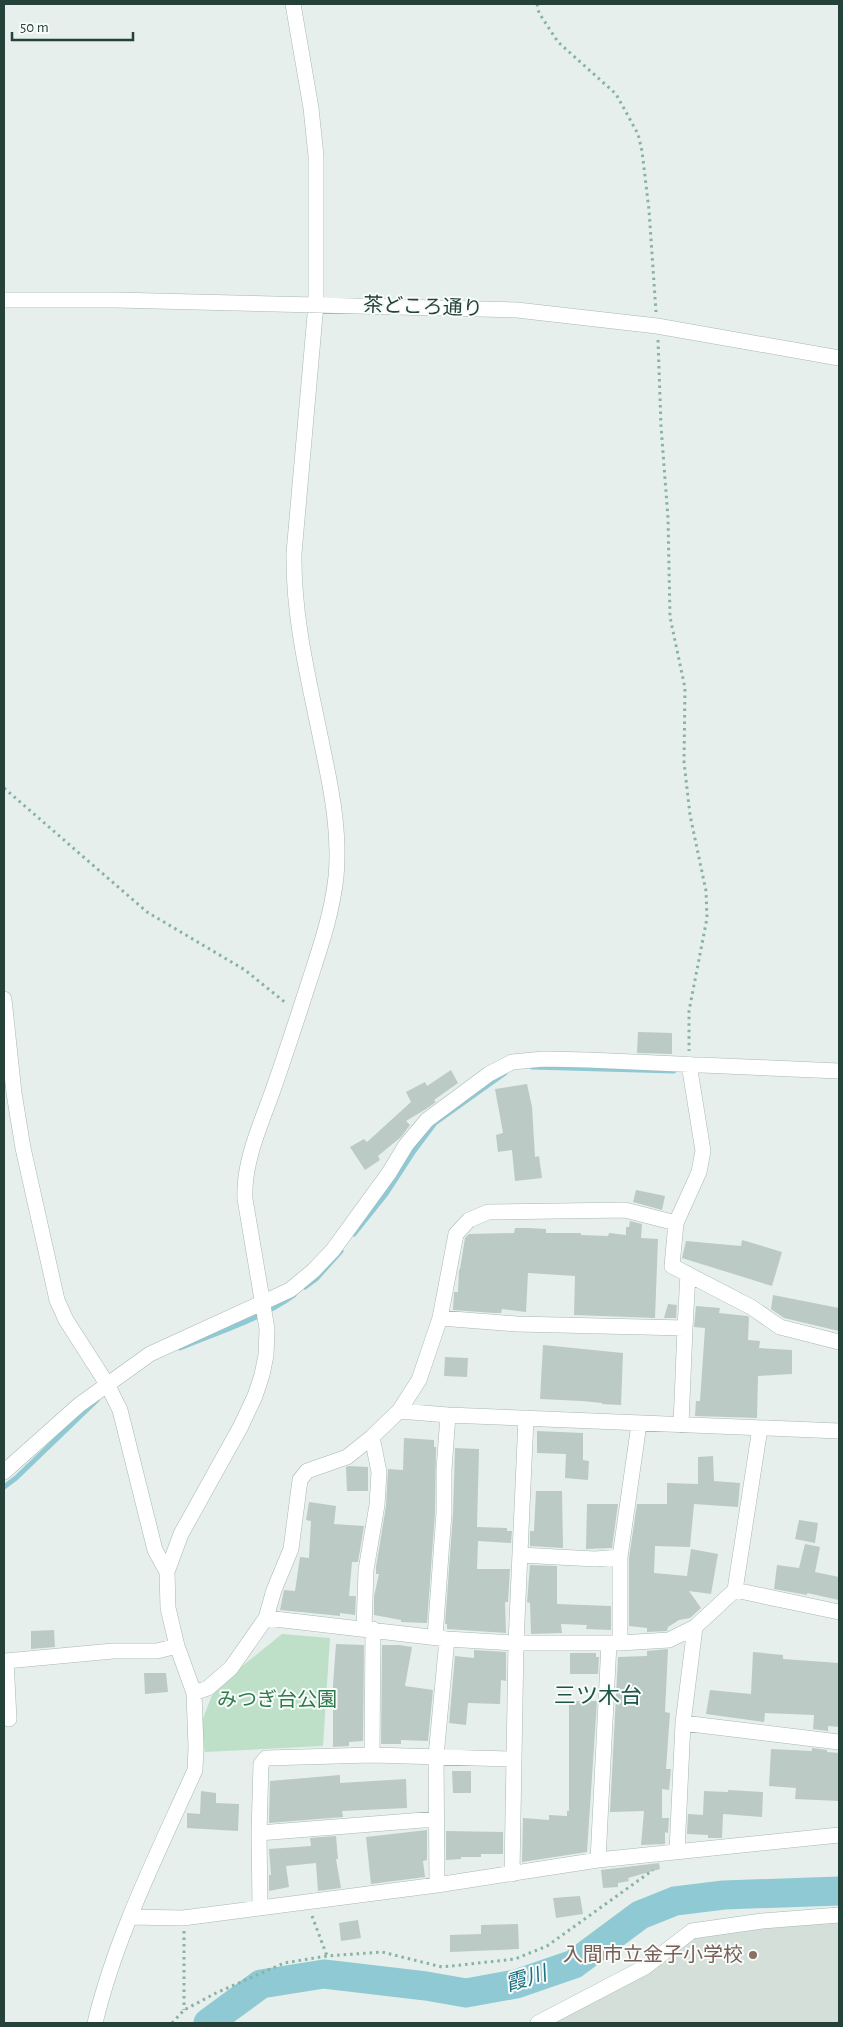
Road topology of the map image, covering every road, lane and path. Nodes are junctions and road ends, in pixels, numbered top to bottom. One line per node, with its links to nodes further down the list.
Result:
1 (293, 4): 4 (street)
2 (537, 4): 5 (path)
3 (4, 300): 4 (street, 茶どころ通り)
4 (316, 304): 5 (street, 茶どころ通り); 9 (street)
5 (657, 326): 6 (street, 茶どころ通り); 10 (path)
6 (839, 358)
7 (4, 788): 9 (path)
8 (4, 999): 18 (street)
9 (299, 1015): 14 (street)
10 (689, 1064): 11 (street); 12 (street); 14 (street)
11 (839, 1070)
12 (676, 1223): 13 (street); 15 (street)
13 (688, 1274): 16 (street); 17 (street)
14 (264, 1302): 18 (street); 30 (street)
15 (440, 1318): 16 (street); 19 (street)
16 (685, 1328): 23 (street)
17 (839, 1342)
18 (107, 1384): 27 (street); 30 (street)
19 (399, 1411): 20 (street); 26 (street)
20 (448, 1416): 21 (street); 36 (street)
21 (526, 1418): 22 (street); 28 (street)
22 (639, 1424): 23 (street); 29 (street)
23 (681, 1425): 24 (street)
24 (760, 1428): 25 (street); 31 (street)
25 (839, 1431)
26 (372, 1437): 33 (street); 35 (street)
27 (4, 1472)
28 (520, 1555): 29 (street); 37 (street)
29 (620, 1557): 38 (street)
30 (167, 1572): 39 (street)
31 (735, 1590): 32 (street); 34 (street)
32 (839, 1612)
33 (266, 1618): 35 (street); 40 (street)
34 (695, 1627): 38 (street); 42 (street)
35 (368, 1629): 36 (street); 44 (street)
36 (441, 1638): 37 (street); 45 (street)
37 (516, 1643): 38 (street); 46 (street)
38 (614, 1643): 51 (street)
39 (177, 1646): 40 (street); 41 (street)
40 (194, 1693): 58 (street)
41 (9, 1719)
42 (683, 1722): 43 (street); 50 (street)
43 (839, 1742)
44 (372, 1755): 45 (street); 48 (street)
45 (436, 1756): 46 (street); 47 (street)
46 (514, 1759): 53 (street)
47 (436, 1819): 48 (street); 54 (street)
48 (259, 1833): 56 (street)
49 (839, 1835): 50 (street)
50 (677, 1851): 51 (street)
51 (598, 1860): 53 (street)
52 (653, 1870): 60 (path)
53 (512, 1874): 54 (street)
54 (437, 1885): 55 (street)
55 (307, 1901): 56 (street); 60 (path)
56 (260, 1907): 59 (street)
57 (839, 1914): 64 (street)
58 (130, 1916): 59 (street); 62 (street)
59 (183, 1918): 61 (path)
60 (327, 1956): 61 (path)
61 (184, 2010): 63 (path)
62 (95, 2023)
63 (172, 2023)
64 (538, 2023)

